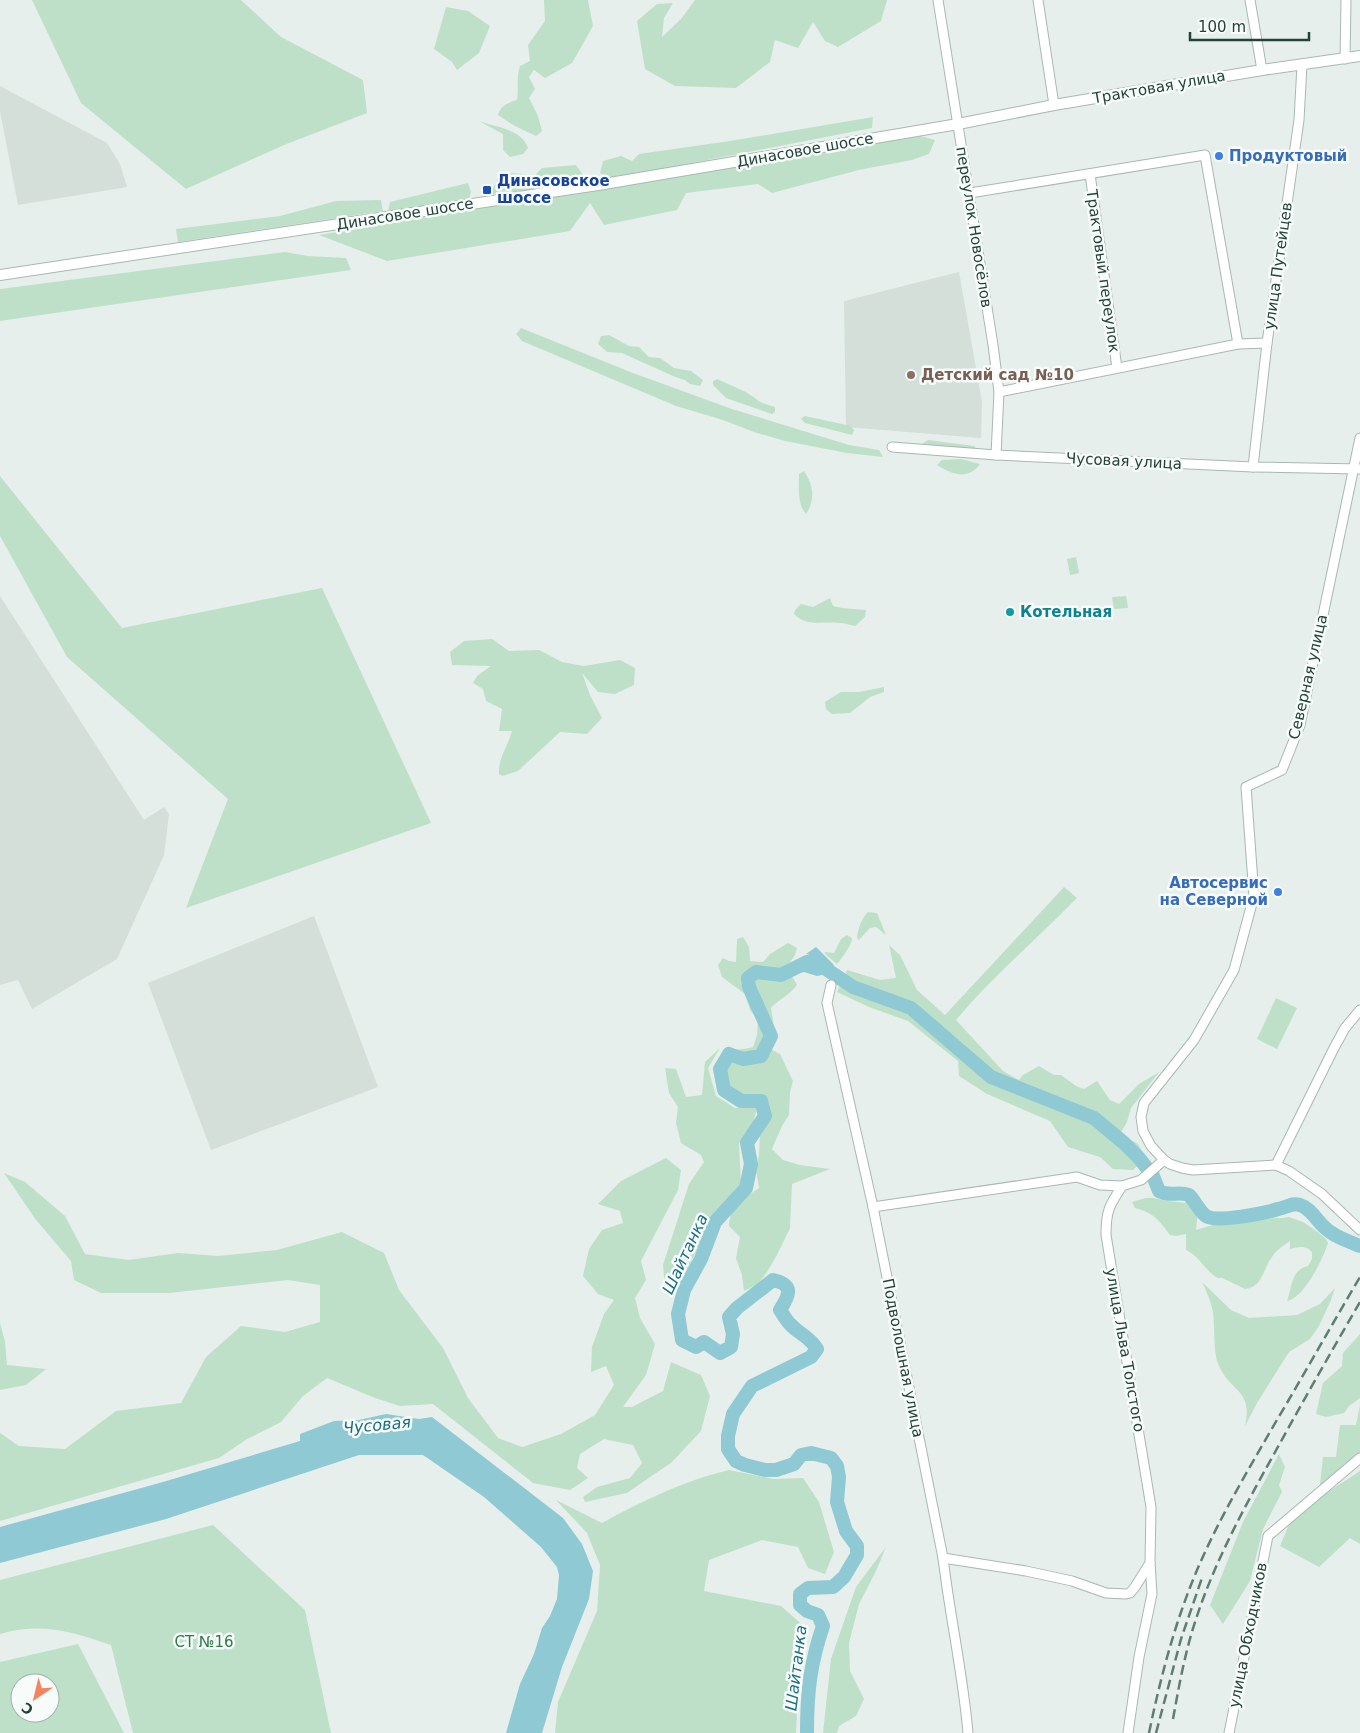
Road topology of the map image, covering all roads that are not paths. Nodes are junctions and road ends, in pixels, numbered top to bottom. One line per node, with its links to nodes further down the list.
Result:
1 (938, 0): 10 (street, переулок Новосёлов)
2 (1038, 0): 9 (street)
3 (1250, 0): 8 (street)
4 (1346, 0): 6 (street)
5 (1360, 56): 6 (street, Трактовая улица)
6 (1345, 59): 7 (street, Трактовая улица)
7 (1302, 65): 8 (street, Трактовая улица); 14 (street, улица Путейцев)
8 (1262, 70): 9 (street, Трактовая улица)
9 (1054, 105): 10 (street, Трактовая улица)
10 (958, 124): 12 (street, переулок Новосёлов); 13 (street, Динасовое шоссе)
11 (1090, 174): 12 (street); 15 (street); 16 (street, Трактовый переулок)
12 (970, 193): 17 (street, переулок Новосёлов)
13 (0, 274)
14 (1267, 343): 15 (street); 21 (street, улица Путейцев)
15 (1238, 344): 16 (street)
16 (1117, 368): 17 (street)
17 (999, 392): 20 (street, переулок Новосёлов)
18 (1360, 438): 22 (street, Северная улица)
19 (892, 447): 20 (street, Чусовая улица)
20 (996, 455): 21 (street, Чусовая улица)
21 (1253, 467): 22 (street, Чусовая улица)
22 (1357, 469): 25 (street, Северная улица)
23 (831, 985): 28 (street, Подволошная улица)
24 (1360, 1010): 26 (street)
25 (1164, 1160): 26 (street); 27 (street)
26 (1276, 1165): 29 (street)
27 (1122, 1186): 28 (street); 32 (street, улица Льва Толстого)
28 (873, 1207): 31 (street, Подволошная улица)
29 (1360, 1230)
30 (1360, 1458): 35 (street, улица Обходчиков)
31 (943, 1558): 32 (street); 33 (street, Подволошная улица)
32 (1150, 1564): 34 (street, улица Льва Толстого)
33 (968, 1733)
34 (1128, 1733)
35 (1228, 1733)

